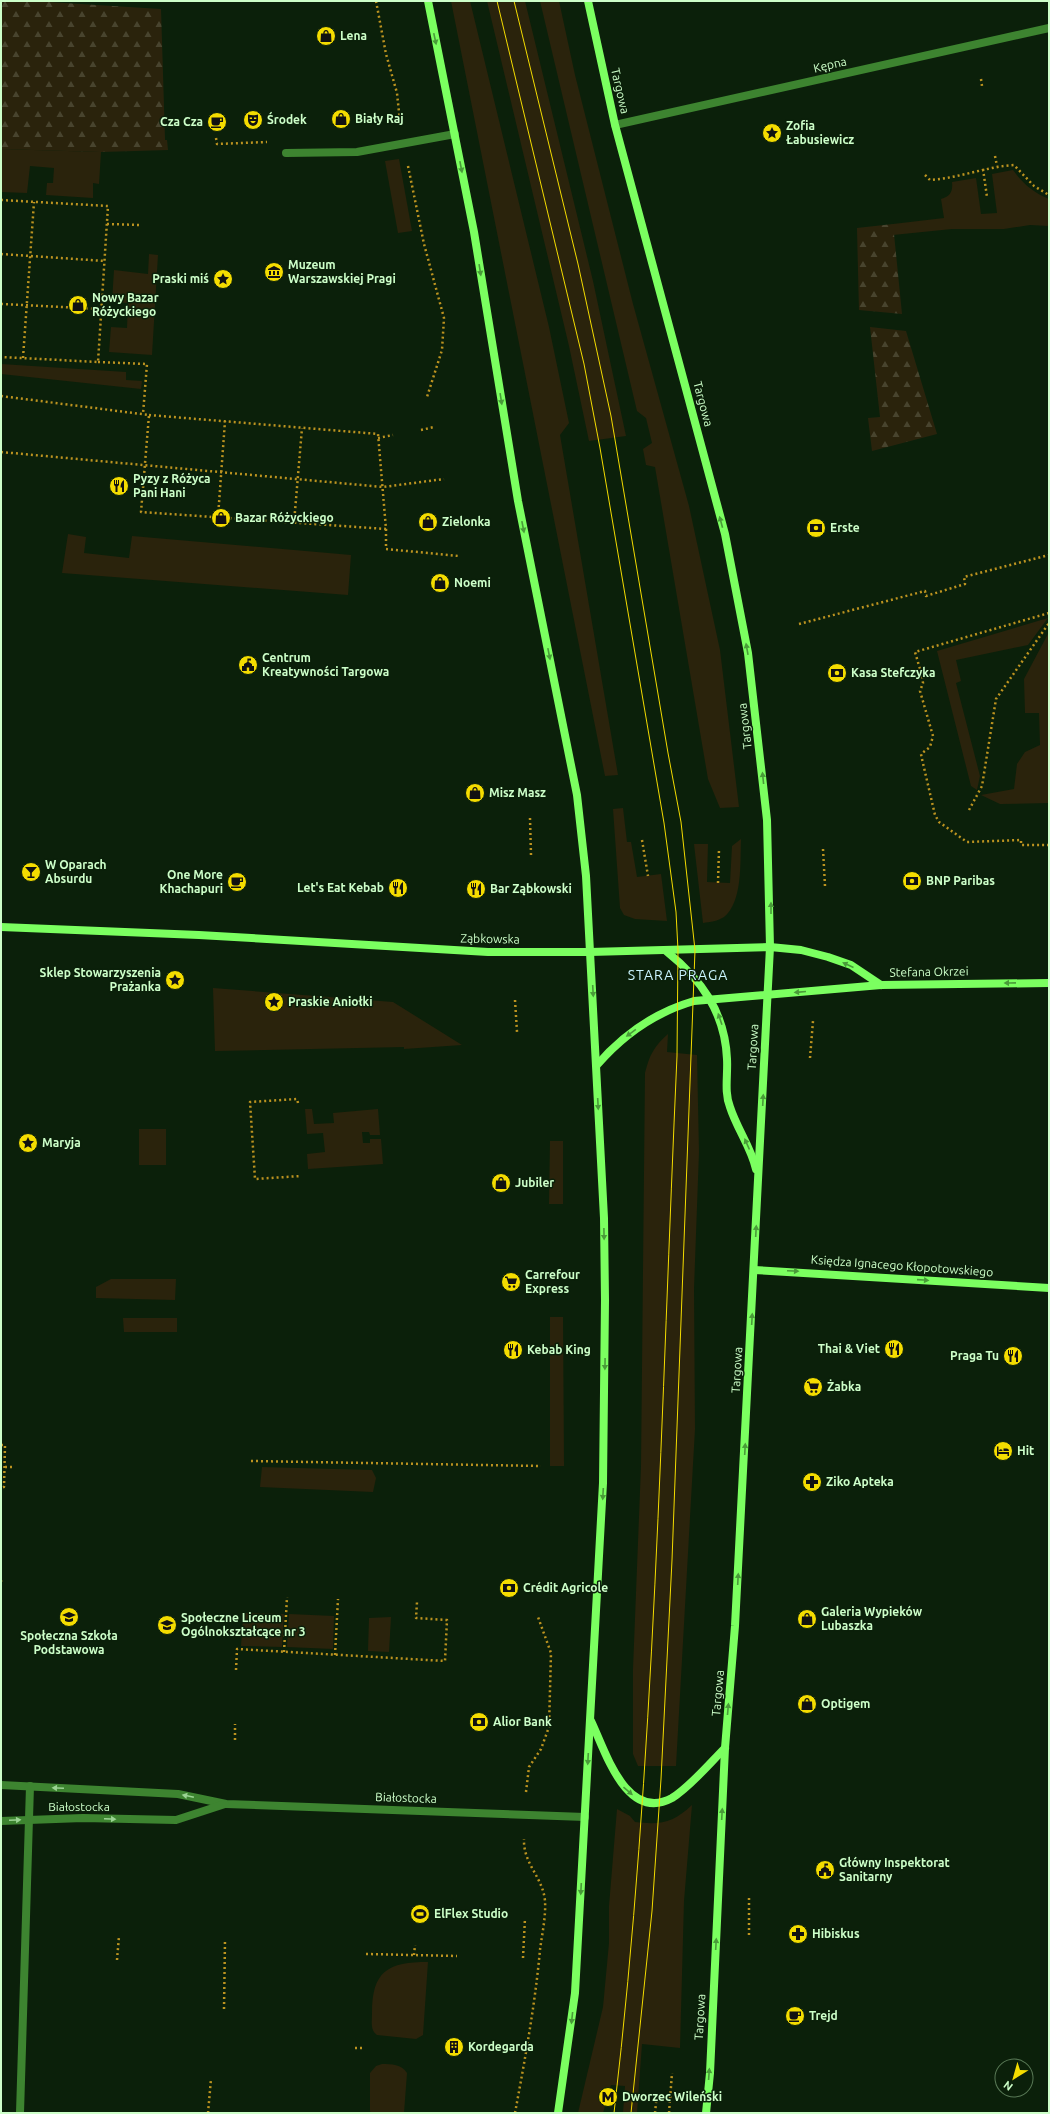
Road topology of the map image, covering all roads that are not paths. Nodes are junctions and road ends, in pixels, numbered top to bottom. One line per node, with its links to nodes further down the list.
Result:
1 (428, 1): 5 (main road, one-way to 5)
2 (588, 1): 4 (main road, Targowa)
3 (1049, 28): 4 (street, Kępna)
4 (615, 125): 8 (main road, Targowa, one-way to 4)
5 (455, 134): 6 (street); 10 (main road, one-way to 10)
6 (286, 153)
7 (1, 927): 10 (main road, Ząbkowska)
8 (770, 947): 9 (main road, Ząbkowska); 12 (main road, Stefana Okrzei, one-way to 8); 13 (main road, Targowa)
9 (666, 951): 10 (main road, Ząbkowska); 14 (main road)
10 (590, 952): 15 (main road, one-way to 15)
11 (1049, 983): 12 (main road, Stefana Okrzei, one-way to 12)
12 (881, 985): 13 (main road, one-way to 13)
13 (768, 994): 14 (main road); 16 (main road, Targowa, one-way to 13)
14 (710, 999): 15 (main road, one-way to 15); 16 (main road, one-way to 14)
15 (596, 1065): 19 (main road, one-way to 19)
16 (759, 1181): 17 (main road, Targowa, one-way to 16)
17 (754, 1270): 18 (main road, Księdza Ignacego Kłopotowskiego, one-way to 18); 20 (main road, Targowa, one-way to 17)
18 (1049, 1288)
19 (590, 1720): 20 (main road, one-way to 20); 24 (main road, one-way to 24)
20 (725, 1748): 29 (main road, Targowa, one-way to 20)
21 (1, 1785): 22 (street, Białostocka)
22 (30, 1786): 23 (street, Białostocka, one-way to 22); 25 (street)
23 (226, 1804): 24 (street, Białostocka); 25 (street, Białostocka, one-way to 23)
24 (585, 1817): 28 (main road, one-way to 28)
25 (29, 1820): 26 (street, Białostocka, one-way to 25); 27 (street)
26 (1, 1821)
27 (20, 2113)
28 (558, 2113)
29 (706, 2113)

